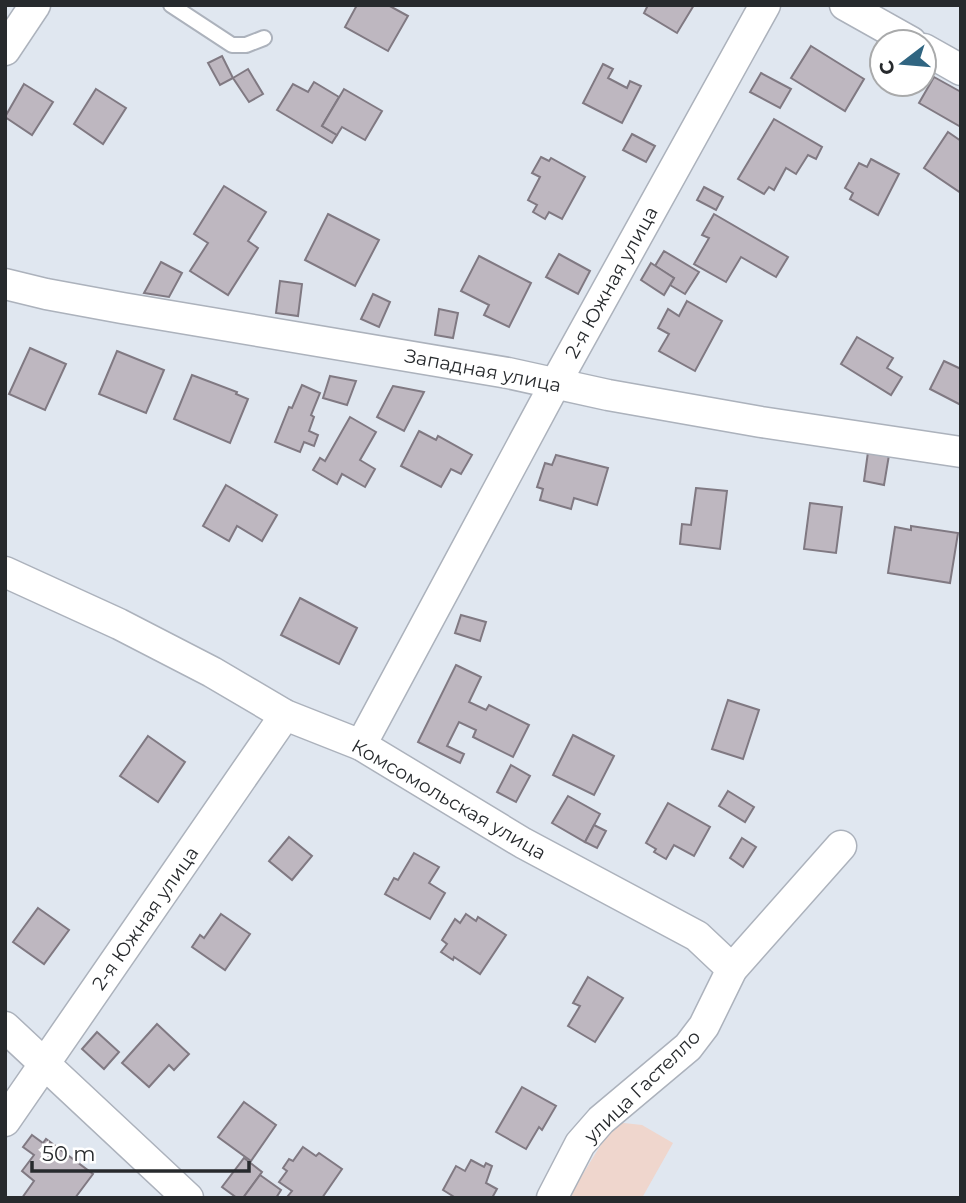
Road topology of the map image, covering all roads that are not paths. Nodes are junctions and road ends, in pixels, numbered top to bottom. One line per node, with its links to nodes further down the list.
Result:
1 (36, 5): 7 (street)
2 (171, 5): 6 (lane)
3 (765, 5): 11 (street, 2-я Южная улица)
4 (845, 5): 5 (street)
5 (886, 28)
6 (264, 38)
7 (5, 50)
8 (938, 57): 9 (street)
9 (961, 70)
10 (5, 284): 11 (street, Западная улица)
11 (555, 384): 12 (street, Западная улица); 15 (street, 2-я Южная улица)
12 (961, 452)
13 (5, 572): 14 (street, Комсомольская улица)
14 (285, 715): 15 (street, Комсомольская улица); 19 (street, 2-я Южная улица)
15 (361, 745): 17 (street, Комсомольская улица)
16 (841, 846): 17 (street, улица Гастелло)
17 (732, 968): 22 (street, улица Гастелло)
18 (5, 1027): 19 (street)
19 (46, 1065): 20 (street, 2-я Южная улица); 21 (street)
20 (5, 1121)
21 (188, 1198)
22 (552, 1198)

